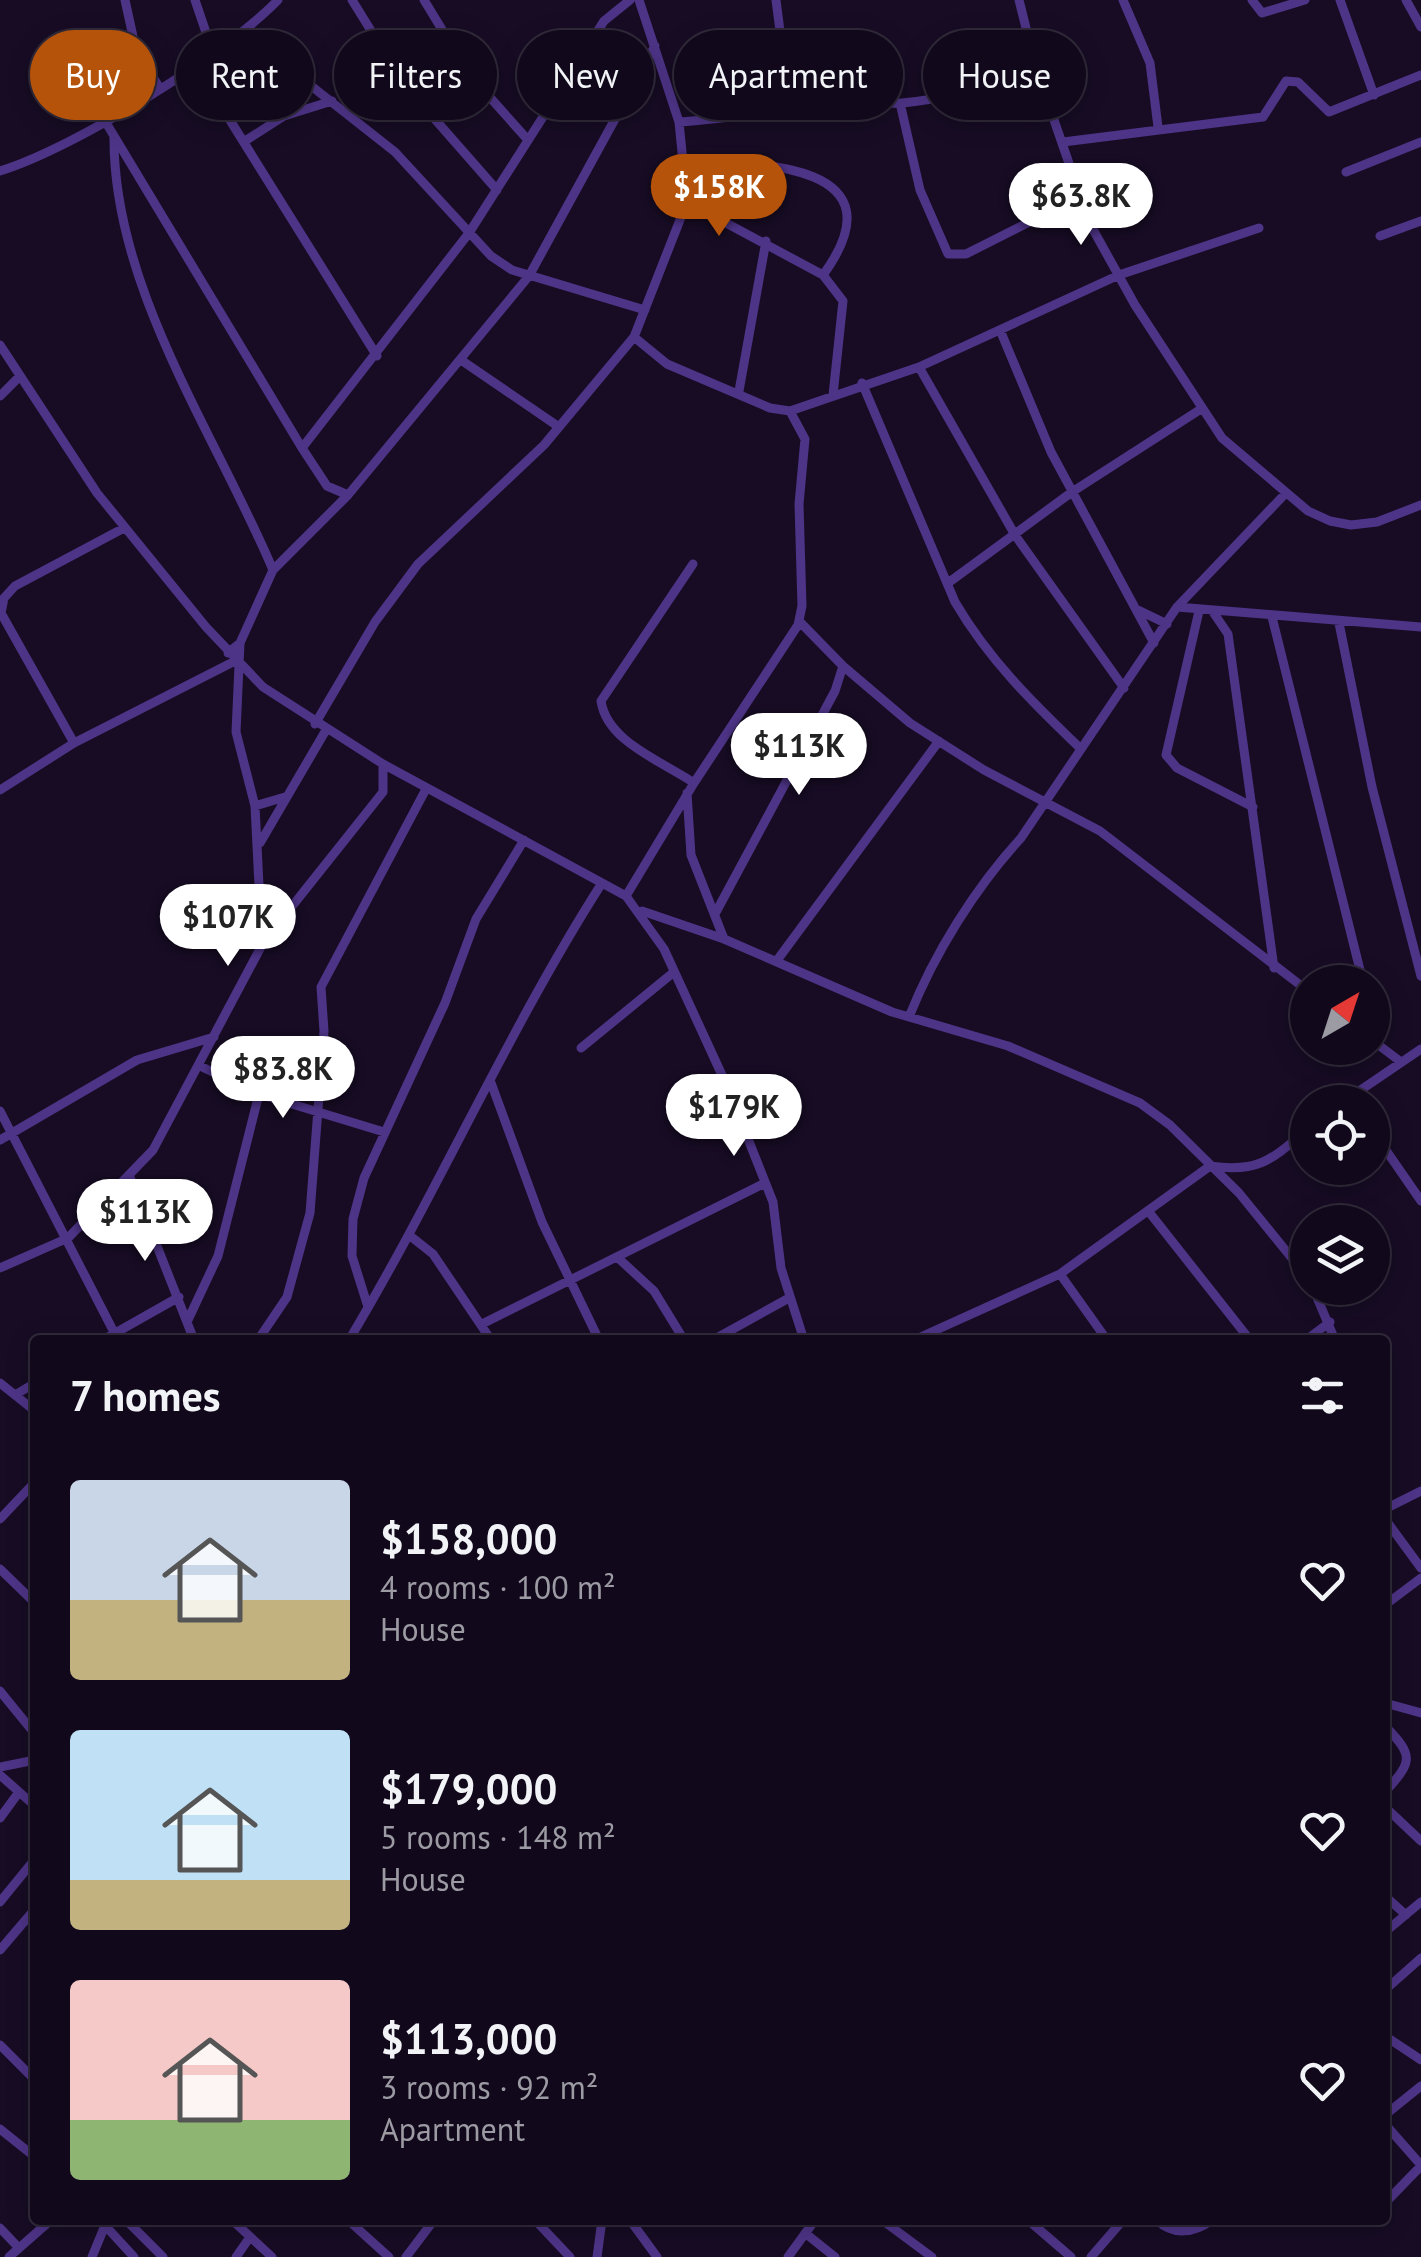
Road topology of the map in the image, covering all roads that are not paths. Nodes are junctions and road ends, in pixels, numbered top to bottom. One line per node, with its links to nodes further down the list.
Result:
1 (125, 0): 23 (street)
2 (195, 0): 17 (street)
3 (278, 0): 16 (street)
4 (352, 0): 42 (street)
5 (424, 0): 34 (street)
6 (630, 0): 34 (street)
7 (639, 0): 20 (street)
8 (776, 0): 18 (street)
9 (1019, 0): 19 (street)
10 (1122, 0): 32 (street)
11 (1252, 0): 12 (street)
12 (1305, 0)
13 (1340, 0): 24 (street)
14 (1406, 0): 15 (street)
15 (1421, 27)
16 (250, 29): 25 (street)
17 (205, 30)
18 (780, 30)
19 (1026, 30)
20 (655, 46): 31 (street); 52 (street)
21 (1421, 75): 24 (street)
22 (176, 76): 23 (street)
23 (159, 87): 30 (street)
24 (1374, 95): 32 (street)
25 (332, 101): 35 (street); 47 (street)
26 (903, 116): 43 (street)
27 (232, 120): 35 (street)
28 (697, 120): 31 (street)
29 (1055, 120): 36 (street)
30 (105, 121): 33 (street); 40 (street)
31 (680, 122): 39 (street)
32 (1158, 127): 36 (street)
33 (114, 137): 68 (street); 78 (street)
34 (528, 140): 42 (street)
35 (246, 141): 57 (street)
36 (1063, 142): 43 (street)
37 (1421, 142): 41 (street)
38 (0, 160): 40 (street)
39 (686, 161): 44 (street); 51 (street)
40 (4, 170)
41 (1346, 172)
42 (496, 190): 47 (street)
43 (1079, 197): 50 (street)
44 (687, 202): 49 (street); 53 (street)
45 (1421, 221): 48 (street)
46 (1259, 228): 50 (street)
47 (469, 233): 52 (street); 57 (street)
48 (1380, 236)
49 (766, 242): 51 (street); 62 (street)
50 (1119, 274): 54 (street); 65 (street)
51 (823, 275): 63 (street)
52 (530, 276): 53 (street); 58 (street)
53 (645, 310): 55 (street)
54 (1000, 330): 59 (street); 70 (street)
55 (634, 337): 62 (street); 67 (street)
56 (0, 345): 60 (street)
57 (377, 356): 68 (street)
58 (461, 360): 67 (street); 71 (street)
59 (919, 367): 61 (street); 76 (street)
60 (20, 376): 64 (street); 75 (street)
61 (862, 383): 63 (street); 79 (street)
62 (738, 391): 66 (street)
63 (833, 395): 66 (street)
64 (0, 396)
65 (1201, 410): 70 (street); 72 (street)
66 (790, 411): 86 (street)
67 (559, 427): 96 (street)
68 (302, 448): 69 (street)
69 (328, 486): 71 (street); 74 (street)
70 (1072, 492): 76 (street); 81 (street)
71 (348, 494): 74 (street)
72 (1285, 494): 73 (street); 80 (street)
73 (1421, 505)
74 (331, 512): 78 (street)
75 (124, 528): 93 (street); 99 (street)
76 (1014, 536): 79 (street); 95 (street)
77 (693, 564): 103 (street)
78 (273, 570): 91 (street)
79 (948, 583): 100 (street)
80 (1177, 607): 82 (street); 88 (street)
81 (1138, 610): 88 (street); 92 (street)
82 (1200, 611): 83 (street); 111 (street)
83 (1213, 612): 84 (street); 90 (street)
84 (1241, 615): 85 (street); 90 (street)
85 (1272, 617): 87 (street); 121 (street)
86 (799, 622): 94 (street); 103 (street)
87 (1339, 623): 89 (street); 124 (street)
88 (1167, 624): 92 (street)
89 (1421, 627)
90 (1228, 634): 111 (street)
91 (240, 643): 93 (street); 93 (street)
92 (1154, 644): 95 (street)
93 (234, 659): 96 (street); 99 (street); 110 (street)
94 (843, 666): 98 (street); 117 (street)
95 (1124, 688): 100 (street)
96 (315, 724): 97 (street)
97 (326, 730): 101 (street); 108 (street)
98 (939, 741): 109 (street); 120 (street)
99 (74, 742): 105 (street)
100 (1082, 749): 109 (street)
101 (383, 764): 102 (street); 106 (street)
102 (397, 772): 104 (street); 106 (street)
103 (694, 782): 107 (street)
104 (426, 789): 112 (street); 137 (street)
105 (0, 790)
106 (383, 792): 119 (street)
107 (687, 794): 115 (street); 117 (street)
108 (285, 796): 110 (street); 113 (street)
109 (1043, 801): 122 (street); 126 (street)
110 (255, 806): 113 (street)
111 (1254, 808): 122 (street)
112 (524, 840): 114 (street); 138 (street)
113 (259, 846): 119 (street)
114 (602, 883): 115 (street); 133 (street)
115 (626, 896): 116 (street)
116 (640, 911): 118 (street); 123 (street)
117 (715, 914): 118 (street)
118 (724, 939): 120 (street)
119 (262, 945): 127 (street)
120 (778, 958): 126 (street)
121 (1360, 965)
122 (1274, 968): 125 (street)
123 (674, 972): 128 (street); 145 (street)
124 (1421, 976)
125 (1290, 979)
126 (909, 1016): 143 (street)
127 (214, 1037): 132 (street); 139 (street)
128 (581, 1048)
129 (1421, 1050): 131 (street)
130 (1390, 1053): 131 (street)
131 (1402, 1062): 134 (street)
132 (200, 1066): 135 (street); 144 (street)
133 (490, 1080): 148 (street); 154 (street)
134 (1371, 1085)
135 (259, 1094): 137 (street); 159 (street)
136 (0, 1111): 139 (street)
137 (318, 1112): 138 (street); 165 (street)
138 (384, 1132): 158 (street)
139 (12, 1133): 140 (street); 149 (street)
140 (0, 1140)
141 (1290, 1144): 143 (street)
142 (1390, 1156): 146 (street)
143 (1210, 1166): 147 (street); 150 (street)
144 (129, 1175): 149 (street); 155 (street)
145 (765, 1182): 151 (street); 156 (street)
146 (1421, 1201)
147 (1149, 1212): 153 (street); 174 (street)
148 (409, 1235): 158 (street); 161 (street)
149 (68, 1238): 152 (street); 162 (street)
150 (1290, 1256)
151 (618, 1257): 154 (street); 169 (street)
152 (0, 1268)
153 (1060, 1274): 172 (street); 173 (street)
154 (569, 1283): 161 (street); 168 (street)
155 (179, 1298): 159 (street); 163 (street)
156 (790, 1298): 170 (street); 171 (street)
157 (1322, 1305): 160 (street)
158 (368, 1308): 166 (street)
159 (187, 1322): 164 (street)
160 (1330, 1322): 175 (street); 176 (street)
161 (482, 1324): 167 (street)
162 (116, 1335)
163 (119, 1335)
164 (192, 1335)
165 (261, 1335)
166 (352, 1335)
167 (488, 1335)
168 (596, 1335)
169 (681, 1335)
170 (722, 1335)
171 (802, 1335)
172 (925, 1335)
173 (1104, 1335)
174 (1246, 1335)
175 (1313, 1335)
176 (1334, 1335)
177 (0, 1382): 179 (street)
178 (30, 1386): 179 (street)
179 (16, 1395): 180 (street)
180 (30, 1407)
181 (30, 1487): 184 (street)
182 (1421, 1491): 183 (street)
183 (1390, 1506)
184 (0, 1519)
185 (1390, 1526): 186 (street)
186 (1421, 1568)
187 (0, 1569): 189 (street)
188 (1421, 1578): 190 (street)
189 (30, 1599)
190 (1390, 1601)
191 (0, 1691): 194 (street)
192 (1390, 1705): 193 (street)
193 (1421, 1714)
194 (30, 1728)
195 (1390, 1731): 199 (street)
196 (30, 1761): 197 (street)
197 (0, 1767)
198 (0, 1775): 200 (street)
199 (1390, 1786)
200 (19, 1792): 201 (street); 203 (street)
201 (30, 1802)
202 (1390, 1812): 204 (street)
203 (0, 1818)
204 (1421, 1841)
205 (30, 1865): 207 (street)
206 (1390, 1901): 210 (street)
207 (0, 1902)
208 (1421, 1902): 210 (street)
209 (30, 1915): 212 (street)
210 (1406, 1915): 211 (street)
211 (1390, 1928)
212 (0, 1950)
213 (1421, 1958): 214 (street)
214 (1390, 1986)
215 (1390, 2039): 217 (street)
216 (0, 2045): 218 (street)
217 (1421, 2060)
218 (30, 2075)
219 (1421, 2086): 220 (street)
220 (1390, 2111)
221 (0, 2128): 223 (street)
222 (1390, 2130): 224 (street)
223 (30, 2154)
224 (1421, 2165): 225 (street)
225 (1390, 2197)
226 (45, 2225): 245 (street)
227 (103, 2225): 248 (street)
228 (107, 2225): 249 (street)
229 (131, 2225): 250 (street)
230 (237, 2225): 244 (street)
231 (353, 2225): 246 (street)
232 (430, 2225): 255 (street)
233 (541, 2225): 256 (street)
234 (601, 2225): 257 (street)
235 (634, 2225): 258 (street)
236 (811, 2225): 243 (street)
237 (889, 2225): 261 (street)
238 (1037, 2225): 262 (street)
239 (1119, 2225): 263 (street)
240 (1166, 2225): 241 (street)
241 (1204, 2225)
242 (0, 2228): 245 (street)
243 (805, 2233): 259 (street); 260 (street)
244 (250, 2237): 251 (street); 252 (street)
245 (19, 2248): 247 (street)
246 (378, 2248): 253 (street); 254 (street)
247 (9, 2257)
248 (92, 2257)
249 (134, 2257)
250 (163, 2257)
251 (236, 2257)
252 (272, 2257)
253 (370, 2257)
254 (389, 2257)
255 (406, 2257)
256 (570, 2257)
257 (598, 2257)
258 (658, 2257)
259 (788, 2257)
260 (835, 2257)
261 (932, 2257)
262 (1071, 2257)
263 (1091, 2257)

